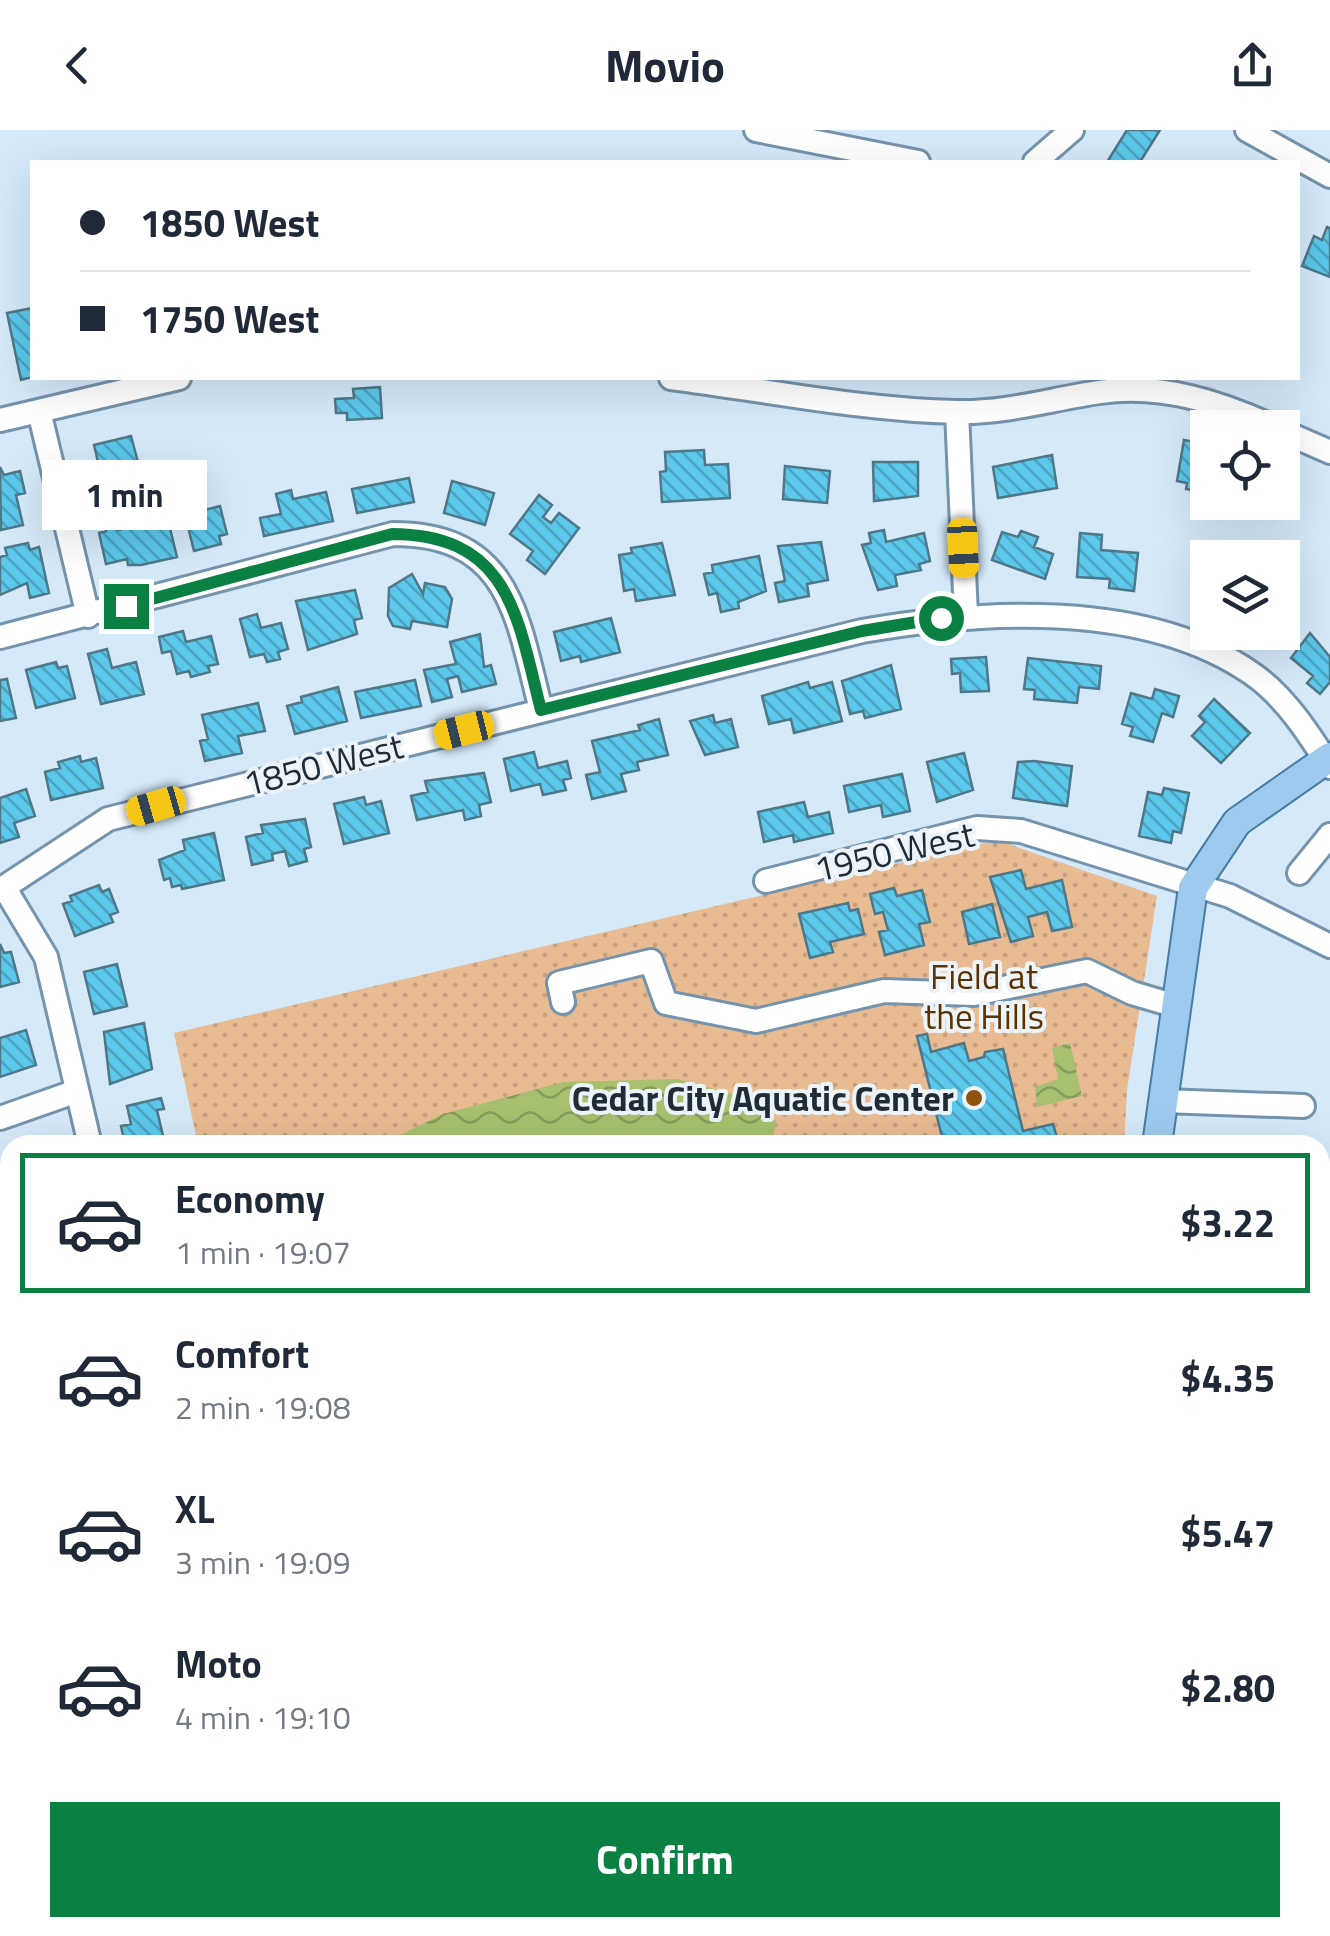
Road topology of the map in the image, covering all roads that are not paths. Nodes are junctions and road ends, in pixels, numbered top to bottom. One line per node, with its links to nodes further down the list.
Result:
1 (756, 130): 4 (street)
2 (1072, 130): 5 (street)
3 (1247, 130): 6 (street)
4 (908, 160)
5 (1038, 160)
6 (1330, 176)
7 (170, 380): 10 (street)
8 (688, 380): 11 (street)
9 (1228, 410): 11 (street)
10 (38, 411): 12 (street); 15 (street)
11 (957, 412): 16 (street)
12 (0, 420)
13 (1300, 438): 14 (street)
14 (1330, 452)
15 (88, 616): 17 (street); 18 (street)
16 (966, 616): 18 (street, 1850 West); 19 (street, 1850 West)
17 (0, 637)
18 (541, 710): 23 (street, 1850 West)
19 (1329, 761): 24 (main road)
20 (1330, 835): 21 (street)
21 (1299, 873)
22 (766, 880): 24 (street, 1950 West)
23 (2, 888): 28 (street)
24 (1192, 888): 25 (street, 1950 West); 27 (main road)
25 (1330, 946)
26 (563, 1002): 27 (street)
27 (1176, 1006): 29 (main road)
28 (77, 1091): 31 (street); 32 (street)
29 (1163, 1101): 30 (street); 33 (main road)
30 (1304, 1106)
31 (0, 1118)
32 (88, 1135)
33 (1158, 1135)

